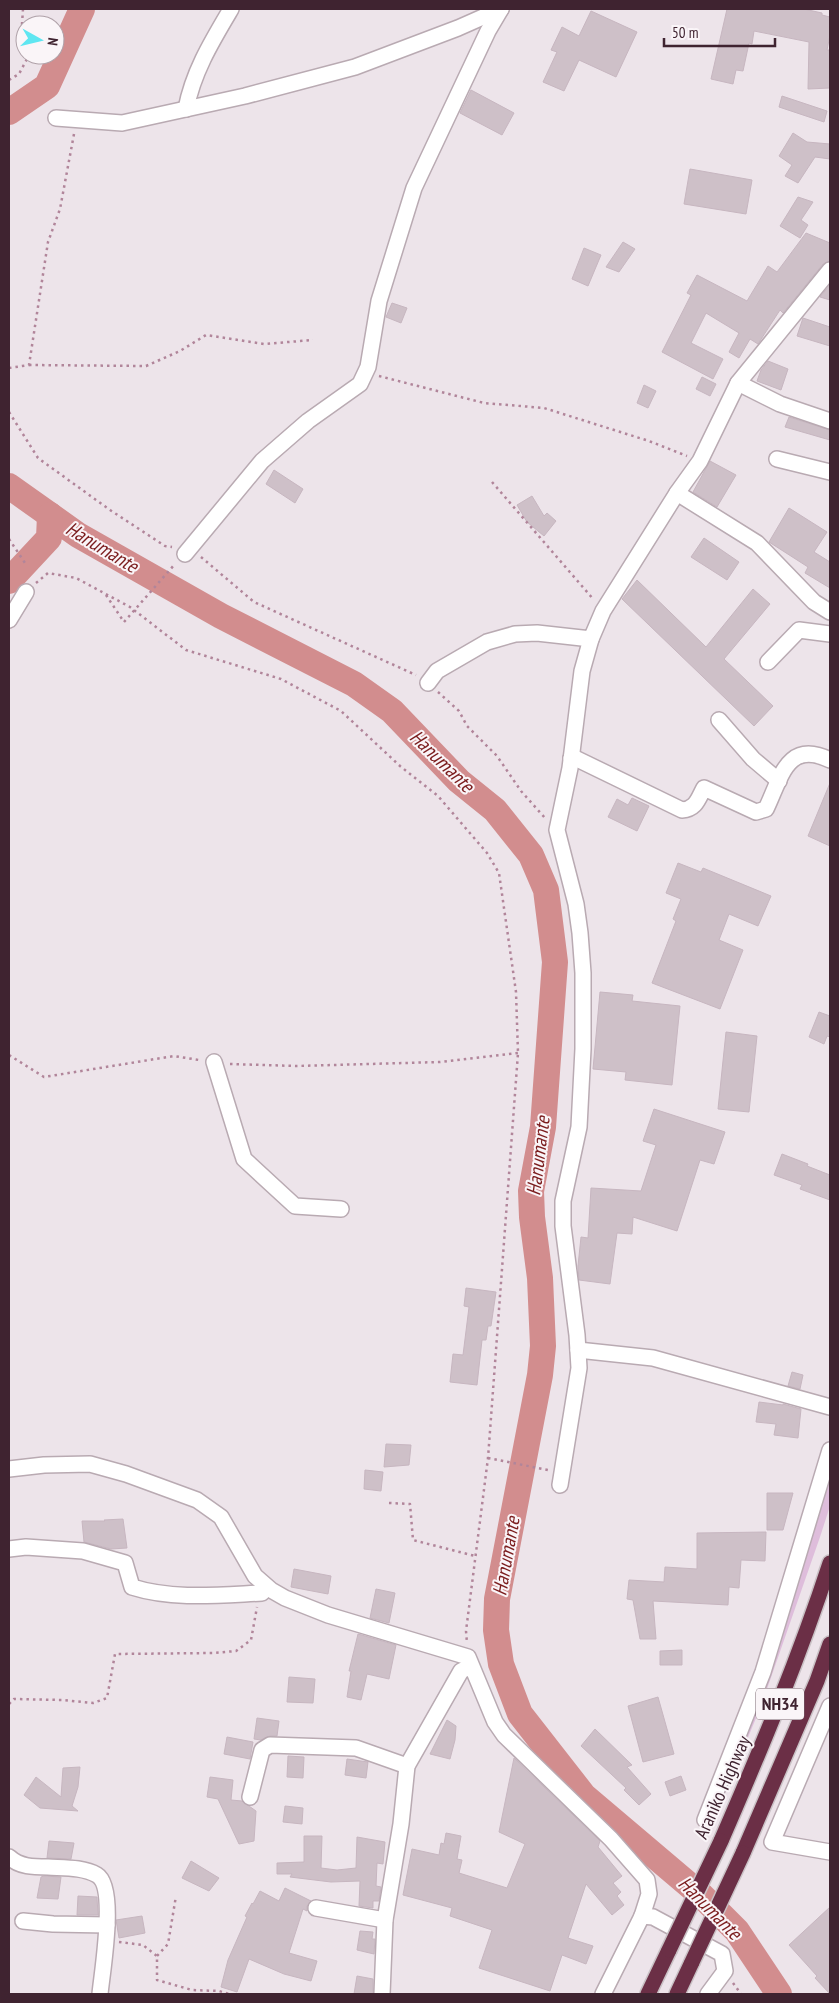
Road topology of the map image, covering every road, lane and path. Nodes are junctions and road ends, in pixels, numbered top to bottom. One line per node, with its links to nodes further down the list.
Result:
1 (231, 9): 5 (street)
2 (501, 9): 5 (street); 12 (street)
3 (24, 65): 4 (path)
4 (9, 80)
5 (186, 109): 7 (street)
6 (56, 118): 7 (street)
7 (77, 119): 10 (path)
8 (830, 270): 13 (street)
9 (313, 340): 10 (path)
10 (29, 365): 11 (path)
11 (9, 368)
12 (364, 375): 17 (path); 22 (street)
13 (738, 383): 15 (street); 17 (street)
14 (9, 412): 22 (path)
15 (830, 421)
16 (776, 459): 18 (street)
17 (700, 461): 20 (street)
18 (830, 472)
19 (492, 482): 26 (path)
20 (677, 493): 26 (street); 27 (street)
21 (9, 539): 23 (path)
22 (184, 555): 25 (path, bridge); 32 (path)
23 (25, 563)
24 (26, 592): 25 (path); 28 (street)
25 (105, 594): 38 (path)
26 (604, 611): 30 (street)
27 (830, 612)
28 (9, 620)
29 (830, 634): 31 (street)
30 (592, 639): 32 (street); 34 (street)
31 (768, 662)
32 (428, 683): 37 (path)
33 (719, 720): 36 (street)
34 (571, 758): 36 (street); 37 (street)
35 (830, 760): 36 (street)
36 (779, 781)
37 (558, 826): 42 (street)
38 (518, 1054): 40 (path); 45 (path)
39 (9, 1055): 40 (path)
40 (214, 1062): 41 (street)
41 (341, 1209)
42 (578, 1350): 43 (street); 48 (street)
43 (830, 1407)
44 (830, 1450): 60 (street)
45 (488, 1458): 47 (path); 51 (path)
46 (9, 1469): 55 (street)
47 (551, 1470)
48 (560, 1485)
49 (388, 1503): 51 (path)
50 (9, 1549): 53 (street)
51 (475, 1556): 55 (path)
52 (830, 1563): 74 (highway, Araniko Highway / NH34, bridge)
53 (262, 1593): 56 (path)
54 (830, 1644): 75 (highway, NH34, bridge)
55 (469, 1661): 58 (street); 65 (street)
56 (9, 1704)
57 (830, 1706): 61 (street)
58 (407, 1766): 59 (street); 66 (street)
59 (250, 1796)
60 (705, 1820)
61 (830, 1852)
62 (9, 1856): 68 (street)
63 (176, 1896): 69 (path)
64 (316, 1908): 66 (street)
65 (642, 1916): 73 (street); 76 (street)
66 (385, 1920): 72 (street)
67 (23, 1921): 68 (street)
68 (107, 1932): 69 (path); 70 (street)
69 (158, 1956): 71 (path)
70 (100, 1994)
71 (229, 1994)
72 (382, 1994)
73 (603, 1994)
74 (648, 1994)
75 (677, 1994)
76 (708, 1994)

